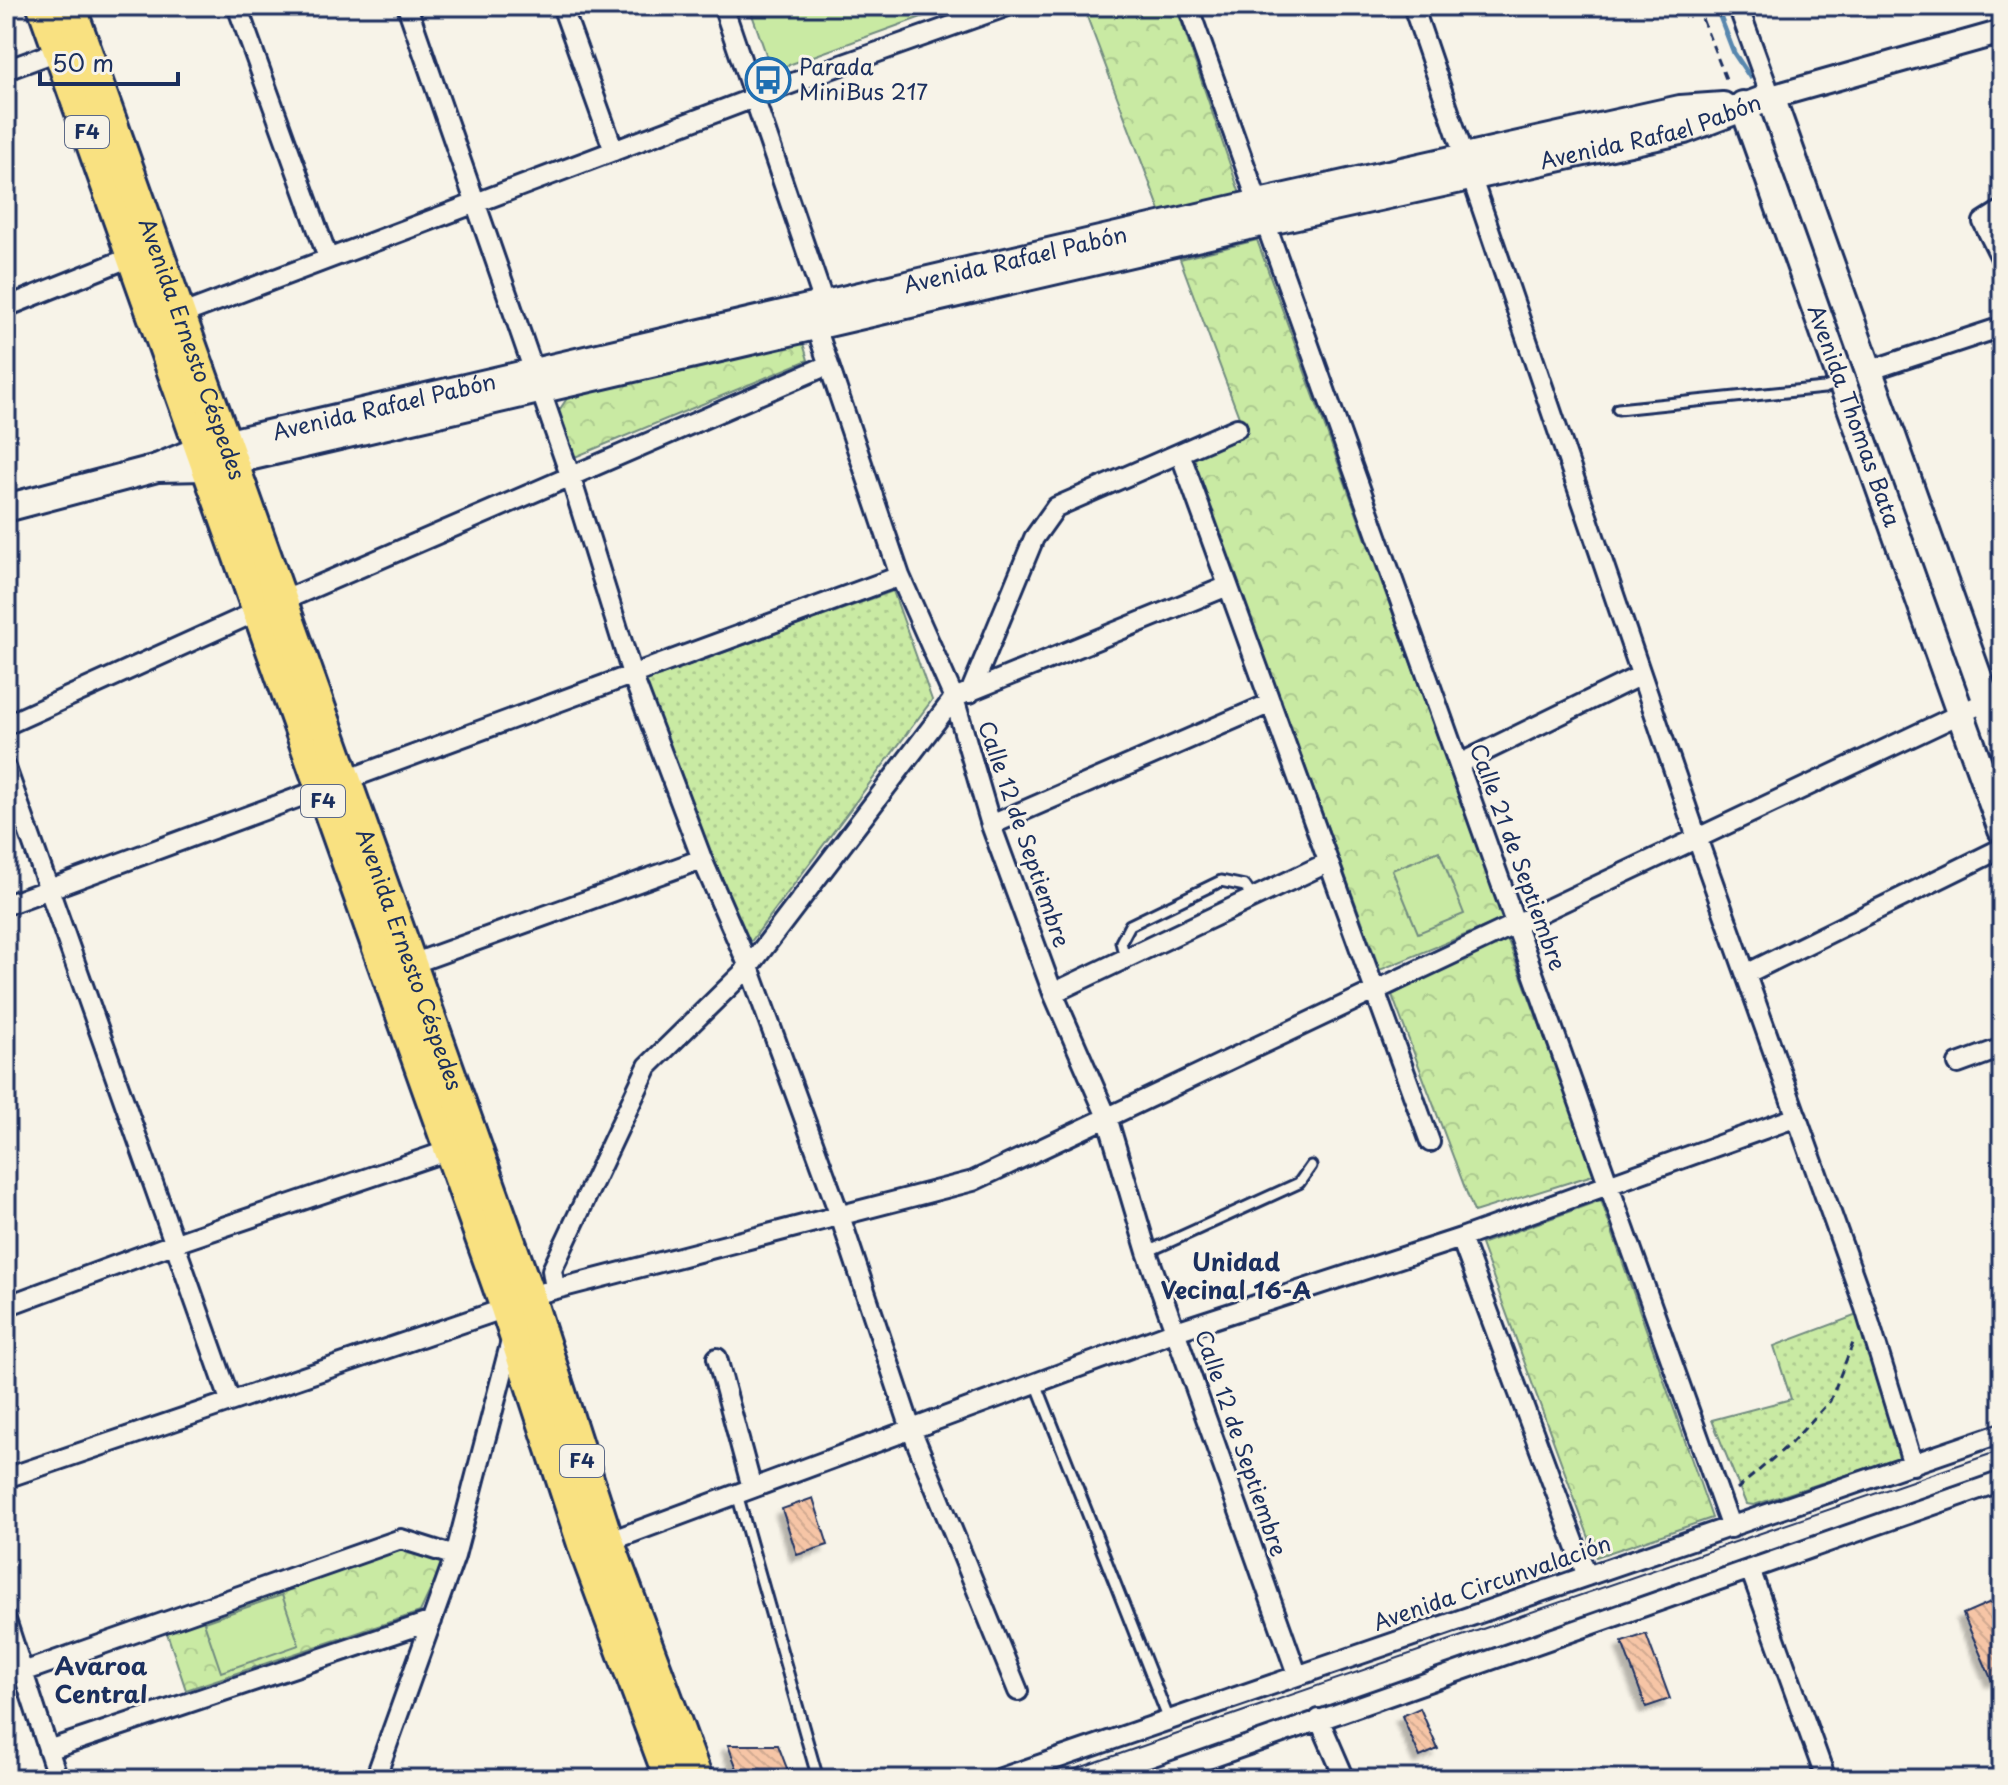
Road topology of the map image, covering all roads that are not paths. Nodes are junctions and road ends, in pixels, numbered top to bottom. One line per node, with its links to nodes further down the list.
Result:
1 (43, 6): 12 (highway, Avenida Ernesto Céspedes / F4)
2 (70, 6): 22 (highway, Avenida Ernesto Céspedes / F4)
3 (237, 6): 23 (street)
4 (407, 6): 19 (street)
5 (562, 6): 17 (street)
6 (723, 6): 15 (street, Calle 12 de Septiembre)
7 (1008, 6): 15 (street)
8 (1188, 6): 21 (street, Calle 21 de Septiembre)
9 (1413, 6): 18 (street)
10 (1738, 6): 14 (street, Avenida Thomas Bata)
11 (2002, 32): 14 (street)
12 (58, 51): 13 (street); 22 (highway, Avenida Ernesto Céspedes / F4)
13 (6, 70)
14 (1771, 97): 16 (main road, Avenida Rafael Pabón); 30 (main road, Avenida Thomas Bata)
15 (755, 99): 17 (street); 27 (street, Calle 12 de Septiembre)
16 (1743, 105): 18 (main road, Avenida Rafael Pabón); 32 (main road, Avenida Thomas Bata)
17 (614, 151): 19 (street)
18 (1468, 168): 21 (main road, Avenida Rafael Pabón); 43 (street)
19 (478, 204): 23 (street); 31 (street)
20 (2002, 210): 24 (street)
21 (1262, 213): 27 (main road, Avenida Rafael Pabón); 50 (street, Calle 21 de Septiembre)
22 (144, 252): 25 (street); 26 (highway, Avenida Ernesto Céspedes / F4); 36 (highway, Avenida Ernesto Céspedes / F4)
23 (328, 258): 26 (street)
24 (2002, 260)
25 (6, 307)
26 (180, 315): 36 (highway, Avenida Ernesto Céspedes / F4)
27 (818, 317): 29 (street, Calle 12 de Septiembre); 31 (main road, Avenida Rafael Pabón)
28 (2002, 327): 30 (street)
29 (828, 365): 37 (street); 39 (street, Calle 12 de Septiembre)
30 (1868, 371): 45 (main road, Avenida Thomas Bata)
31 (537, 382): 36 (main road, Avenida Rafael Pabón); 37 (street)
32 (1841, 382): 33 (lane); 47 (main road, Avenida Thomas Bata)
33 (1618, 409)
34 (1237, 428): 35 (street)
35 (1180, 453): 40 (street); 44 (street)
36 (215, 455): 38 (main road, Avenida Rafael Pabón); 41 (highway, Avenida Ernesto Céspedes / F4)
37 (570, 475): 41 (street); 42 (street)
38 (6, 508)
39 (900, 576): 42 (street); 44 (street, Calle 12 de Septiembre)
40 (1228, 586): 44 (street); 46 (street)
41 (269, 607): 48 (street); 52 (highway, Avenida Ernesto Céspedes / F4)
42 (632, 674): 52 (street); 57 (street)
43 (1641, 675): 50 (street); 55 (street)
44 (962, 695): 53 (street, Calle 12 de Septiembre); 65 (street)
45 (1994, 697): 47 (street); 49 (main road, Avenida Thomas Bata)
46 (1271, 703): 53 (street); 58 (street)
47 (1959, 713): 54 (main road, Avenida Thomas Bata); 55 (street)
48 (6, 725)
49 (2002, 744)
50 (1459, 764): 62 (street, Calle 21 de Septiembre)
51 (6, 768): 59 (street)
52 (333, 786): 59 (street); 64 (highway, Avenida Ernesto Céspedes / F4); 74 (highway, Avenida Ernesto Céspedes / F4)
53 (991, 825): 68 (street, Calle 12 de Septiembre)
54 (2002, 830)
55 (1697, 838): 62 (street); 66 (street)
56 (2002, 848): 66 (street)
57 (702, 859): 64 (street); 65 (street)
58 (1327, 863): 60 (street); 67 (street)
59 (48, 890): 61 (street); 79 (street)
60 (1253, 898): 63 (street); 63 (lane)
61 (6, 905)
62 (1516, 924): 67 (street); 76 (street, Calle 21 de Septiembre)
63 (1126, 958): 68 (street)
64 (409, 965): 74 (highway, Avenida Ernesto Céspedes / F4)
65 (749, 967): 77 (street); 82 (street)
66 (1746, 974): 72 (street)
67 (1373, 991): 71 (street); 73 (street)
68 (1053, 993): 71 (street, Calle 12 de Septiembre)
69 (2002, 1048): 70 (street)
70 (1958, 1064)
71 (1107, 1117): 77 (street); 80 (street, Calle 12 de Septiembre)
72 (1797, 1117): 76 (street); 89 (street)
73 (1430, 1142)
74 (462, 1145): 79 (street); 82 (highway, Avenida Ernesto Céspedes / F4)
75 (1311, 1166): 80 (lane)
76 (1609, 1183): 78 (street); 93 (street, Calle 21 de Septiembre)
77 (840, 1216): 82 (street); 87 (street)
78 (1461, 1238): 83 (street); 97 (street)
79 (173, 1244): 81 (street); 86 (street)
80 (1147, 1252): 83 (street, Calle 12 de Septiembre)
81 (6, 1306)
82 (526, 1306): 86 (street); 94 (highway, Avenida Ernesto Céspedes / F4); 95 (street)
83 (1176, 1331): 85 (street); 101 (street, Calle 12 de Septiembre)
84 (717, 1358): 92 (street)
85 (1036, 1383): 87 (street); 104 (lane)
86 (230, 1400): 90 (street)
87 (911, 1429): 92 (street); 102 (street)
88 (2002, 1433): 89 (street, Avenida Circunvalación)
89 (1913, 1465): 93 (street, Avenida Circunvalación)
90 (6, 1478)
91 (2002, 1481): 96 (street)
92 (744, 1491): 94 (street); 110 (lane)
93 (1731, 1528): 97 (street, Avenida Circunvalación)
94 (596, 1546): 108 (highway, Avenida Ernesto Céspedes / F4); 109 (highway, Avenida Ernesto Céspedes / F4)
95 (455, 1556): 99 (street); 100 (street)
96 (1750, 1569): 103 (street); 114 (street)
97 (1587, 1576): 101 (street, Avenida Circunvalación)
98 (6, 1620): 100 (street)
99 (432, 1621): 105 (street); 107 (street)
100 (23, 1672): 105 (street)
101 (1297, 1674): 104 (street, Avenida Circunvalación)
102 (1018, 1691)
103 (1319, 1719): 112 (street); 113 (street)
104 (1169, 1720): 111 (street, Avenida Circunvalación)
105 (48, 1750): 106 (street)
106 (58, 1779)
107 (375, 1779)
108 (670, 1779)
109 (697, 1779)
110 (818, 1779)
111 (998, 1779)
112 (1151, 1779)
113 (1345, 1779)
114 (1826, 1779)

